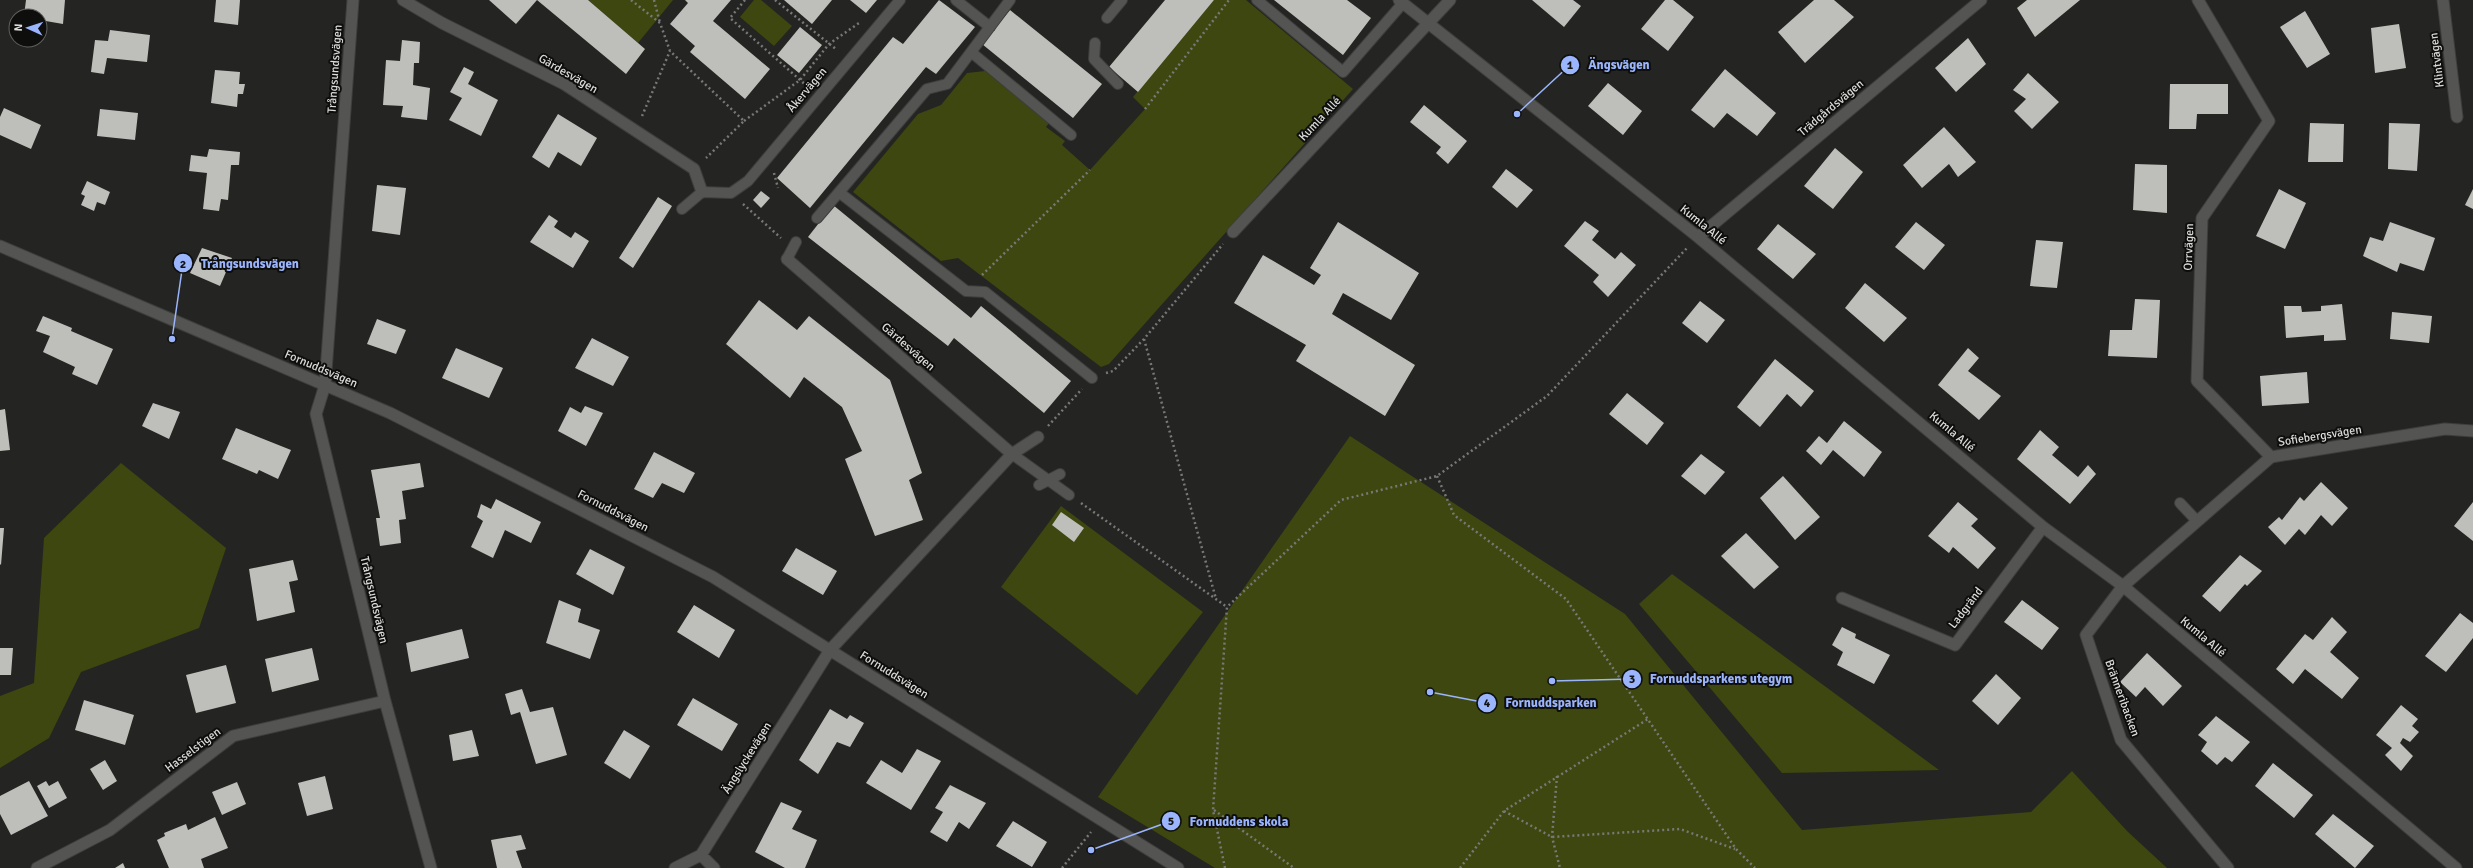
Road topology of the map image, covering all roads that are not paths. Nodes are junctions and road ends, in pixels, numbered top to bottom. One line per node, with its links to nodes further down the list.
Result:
1 (353, 0): 31 (street, Trångsundsvägen)
2 (403, 0): 21 (street, Gärdesvägen)
3 (900, 0): 21 (lane, Åkervägen)
4 (956, 0): 15 (lane)
5 (1010, 0): 15 (lane)
6 (1122, 0): 13 (lane)
7 (1258, 0): 12 (lane)
8 (1450, 0): 14 (street)
9 (1981, 0): 26 (street, Trädgårdsvägen)
10 (2198, 0): 35 (street, Orrvägen)
11 (2444, 0): 19 (street, Klintvägen)
12 (1401, 2): 14 (street, Kumla Allé)
13 (1107, 18)
14 (1426, 23): 25 (street, Kumla Allé); 26 (street, Kumla Allé)
15 (990, 27): 17 (lane)
16 (1096, 43): 18 (lane)
17 (971, 52): 20 (lane); 22 (lane)
18 (1118, 84)
19 (2457, 117)
20 (1071, 135)
21 (702, 192): 23 (lane)
22 (840, 193): 24 (lane); 30 (lane)
23 (682, 209)
24 (817, 218)
25 (1233, 232)
26 (1698, 237): 41 (street, Kumla Allé)
27 (796, 242): 29 (lane)
28 (0, 246): 31 (street, Fornuddsvägen)
29 (787, 259): 34 (street, Gärdesvägen)
30 (1092, 378)
31 (325, 384): 44 (street, Fornuddsvägen); 45 (street, Trångsundsvägen)
32 (2473, 431): 35 (street, Sofiebergsvägen)
33 (1038, 437): 34 (street)
34 (1012, 454): 37 (lane); 44 (street)
35 (2271, 458): 40 (street, Sofiebergsvägen)
36 (1060, 474): 37 (lane)
37 (1043, 482): 38 (lane)
38 (1069, 495)
39 (2180, 503): 40 (lane)
40 (2197, 521): 42 (street, Sofiebergsvägen)
41 (2043, 527): 42 (street, Kumla Allé); 43 (street, Ladgränd)
42 (2122, 586): 52 (street, Bränneribacken); 53 (street, Kumla Allé)
43 (1842, 598)
44 (830, 650): 46 (street, Ängslyckevägen); 51 (street, Fornuddsvägen)
45 (385, 701): 47 (street, Hasselstigen); 48 (street, Trångsundsvägen)
46 (701, 855): 49 (street); 50 (street)
47 (37, 868)
48 (431, 868)
49 (674, 868)
50 (714, 868)
51 (1178, 868)
52 (2228, 868)
53 (2456, 868)

